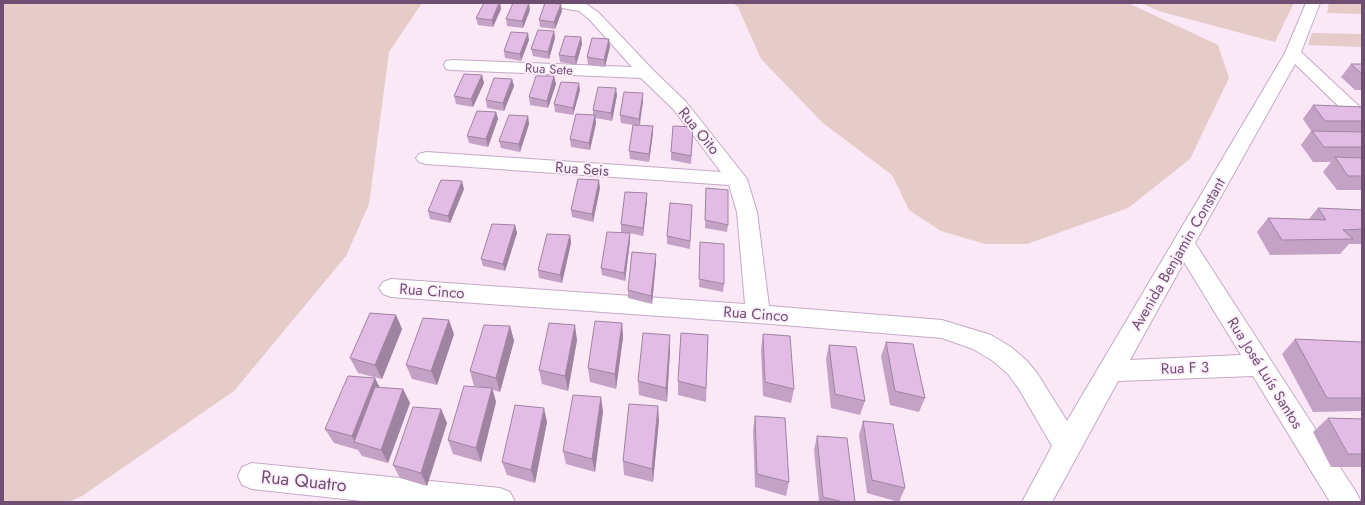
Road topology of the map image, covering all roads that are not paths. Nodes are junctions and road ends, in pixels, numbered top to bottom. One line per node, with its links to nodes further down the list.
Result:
1 (556, 3): 5 (street, Rua Oito)
2 (1313, 3): 3 (street, Avenida Benjamin Constant)
3 (1293, 53): 6 (street); 9 (street, Avenida Benjamin Constant)
4 (452, 64): 5 (street, Rua Sete)
5 (646, 73): 8 (street, Rua Oito)
6 (1362, 119)
7 (426, 158): 8 (street, Rua Seis)
8 (737, 179): 11 (street, Rua Oito)
9 (1184, 244): 12 (street, Rua José Luís Santos); 13 (street, Avenida Benjamin Constant)
10 (390, 288): 11 (street, Rua Cinco)
11 (758, 314): 14 (street, Rua Cinco)
12 (1260, 365): 13 (street, Rua F 3); 18 (street, Rua José Luís Santos)
13 (1110, 371): 14 (street, Avenida Benjamin Constant)
14 (1067, 446): 17 (street, Avenida Benjamin Constant)
15 (252, 476): 16 (street, Rua Quatro)
16 (500, 502)
17 (1037, 502)
18 (1346, 502)

